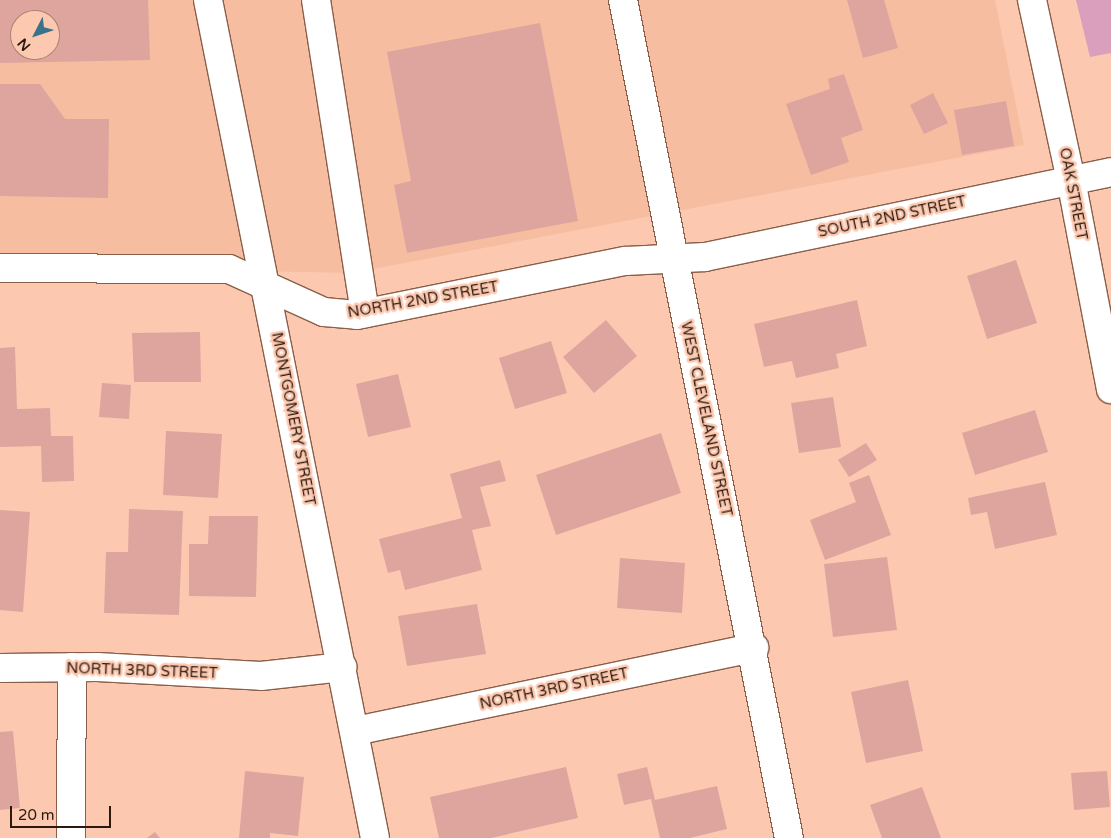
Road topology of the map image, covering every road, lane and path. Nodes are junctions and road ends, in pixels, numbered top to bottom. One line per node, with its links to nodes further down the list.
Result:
1 (208, 0): 9 (street, MONTGOMERY STREET)
2 (316, 0): 10 (street)
3 (623, 0): 7 (street, WEST CLEVELAND STREET)
4 (1032, 0): 6 (street, OAK STREET)
5 (1111, 172): 6 (street, SOUTH 2ND STREET)
6 (1071, 180): 7 (street, SOUTH 2ND STREET); 11 (street, OAK STREET)
7 (673, 258): 10 (street, NORTH 2ND STREET); 12 (street, WEST CLEVELAND STREET)
8 (0, 268): 9 (street, NORTH 2ND STREET)
9 (266, 286): 10 (street, NORTH 2ND STREET); 13 (street, MONTGOMERY STREET)
10 (365, 313)
11 (1111, 389)
12 (754, 648): 16 (street, NORTH 3RD STREET); 19 (street, WEST CLEVELAND STREET)
13 (343, 667): 15 (street, NORTH 3RD STREET); 16 (street, MONTGOMERY STREET)
14 (0, 668): 15 (street, NORTH 3RD STREET)
15 (72, 668): 17 (street)
16 (355, 731): 18 (street, MONTGOMERY STREET)
17 (71, 838)
18 (375, 838)
19 (789, 838)

